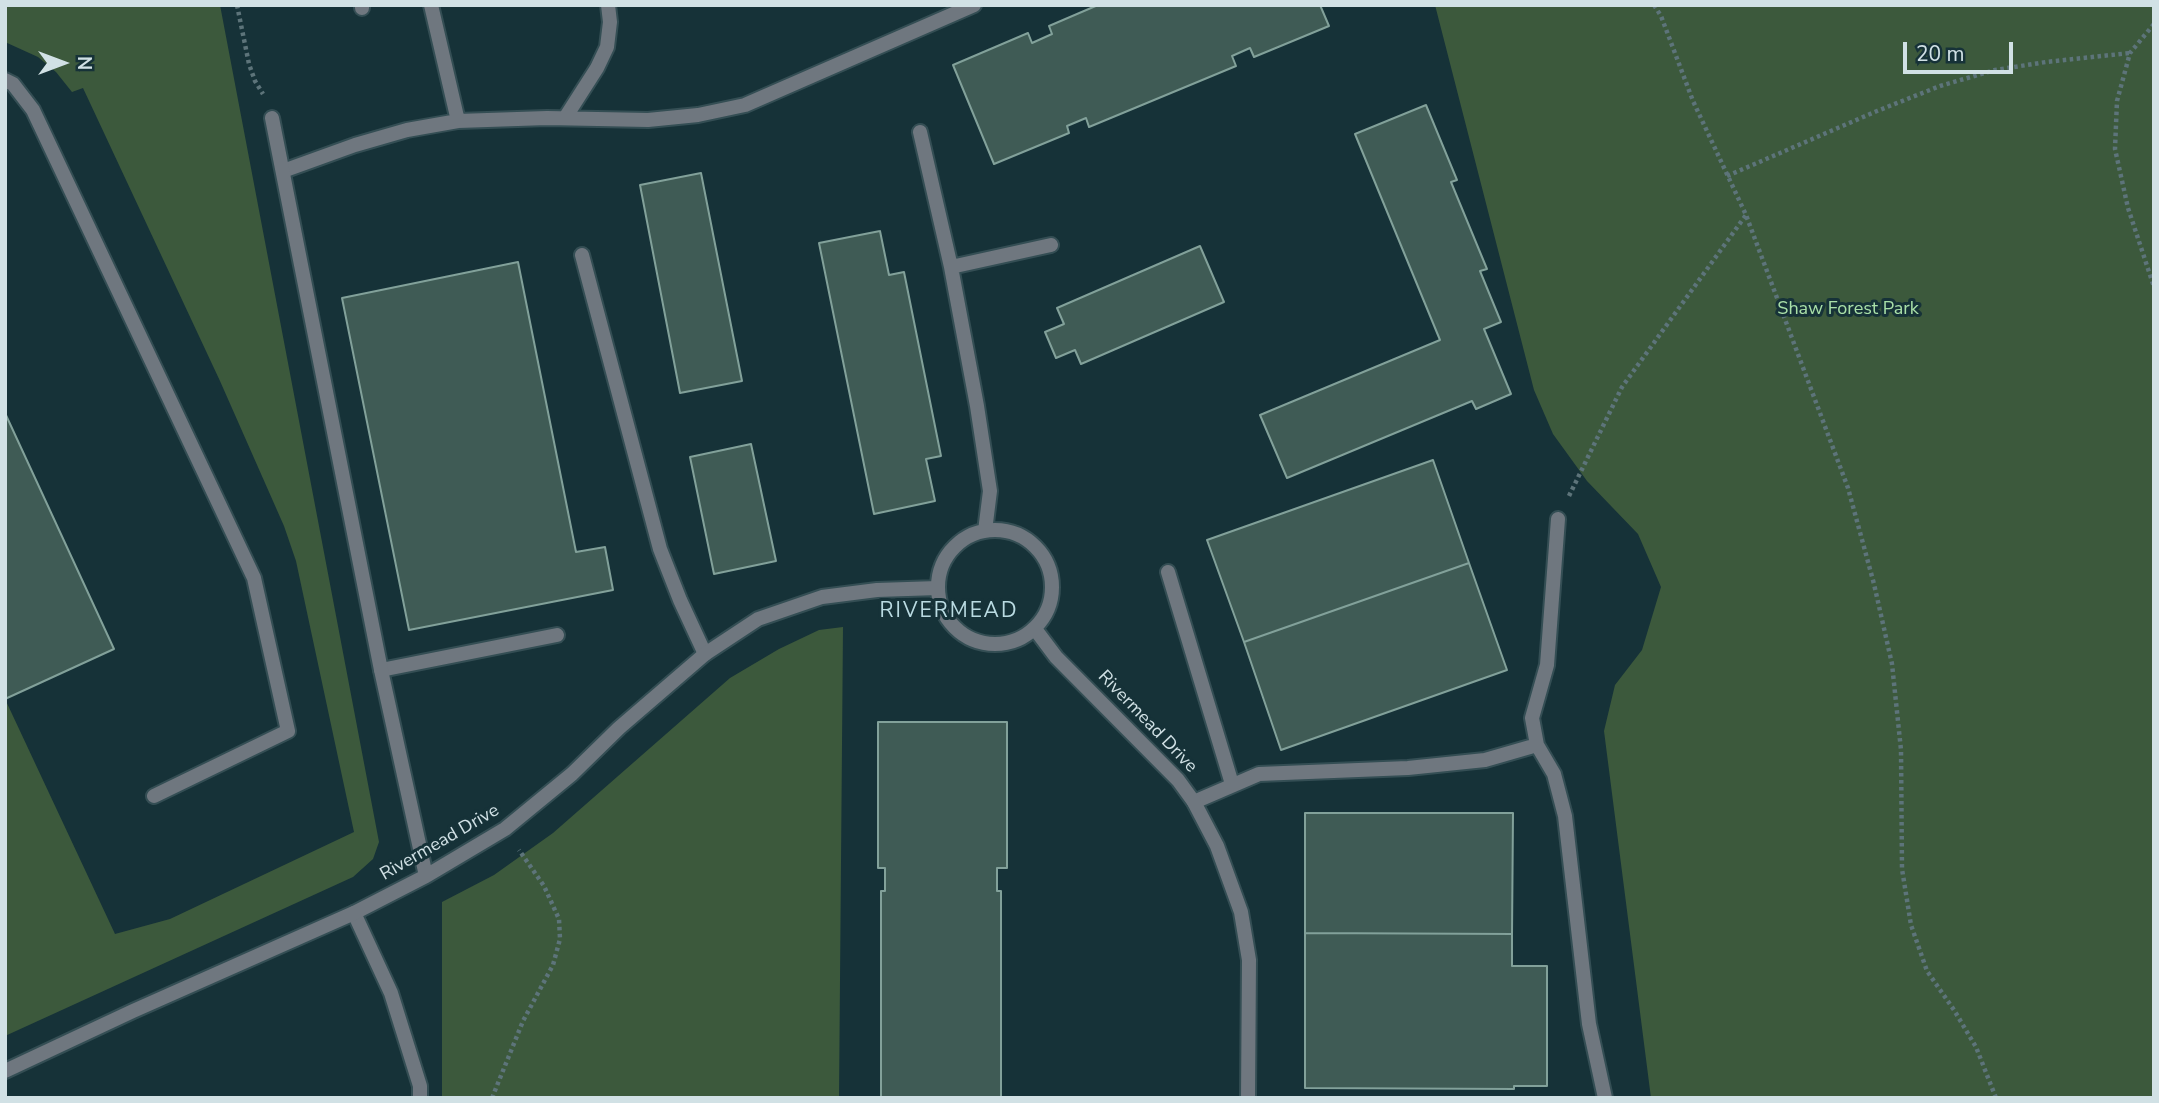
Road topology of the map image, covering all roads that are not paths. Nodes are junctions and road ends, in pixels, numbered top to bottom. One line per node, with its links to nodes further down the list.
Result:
1 (431, 5): 7 (street)
2 (608, 5): 6 (street)
3 (969, 6): 6 (street)
4 (5, 80): 23 (street)
5 (272, 118): 9 (street)
6 (565, 118): 7 (street)
7 (458, 121): 9 (street)
8 (920, 132): 12 (street)
9 (283, 171): 20 (street)
10 (1051, 245): 12 (street)
11 (582, 255): 19 (street)
12 (951, 267): 14 (street)
13 (1558, 519): 21 (street)
14 (985, 530): 16 (street); 17 (street)
15 (1168, 572): 22 (street)
16 (938, 588): 17 (street); 19 (street, Rivermead Drive)
17 (1035, 629): 24 (street, Rivermead Drive)
18 (556, 635): 20 (street)
19 (705, 654): 25 (street, Rivermead Drive)
20 (381, 670): 25 (street)
21 (1537, 745): 22 (street); 30 (street)
22 (1232, 784): 24 (street)
23 (154, 796)
24 (1194, 802): 29 (street, Rivermead Drive)
25 (426, 876): 26 (street, Rivermead Drive)
26 (354, 913): 27 (street, Rivermead Drive); 28 (street)
27 (5, 1071)
28 (421, 1098)
29 (1248, 1098)
30 (1605, 1098)

